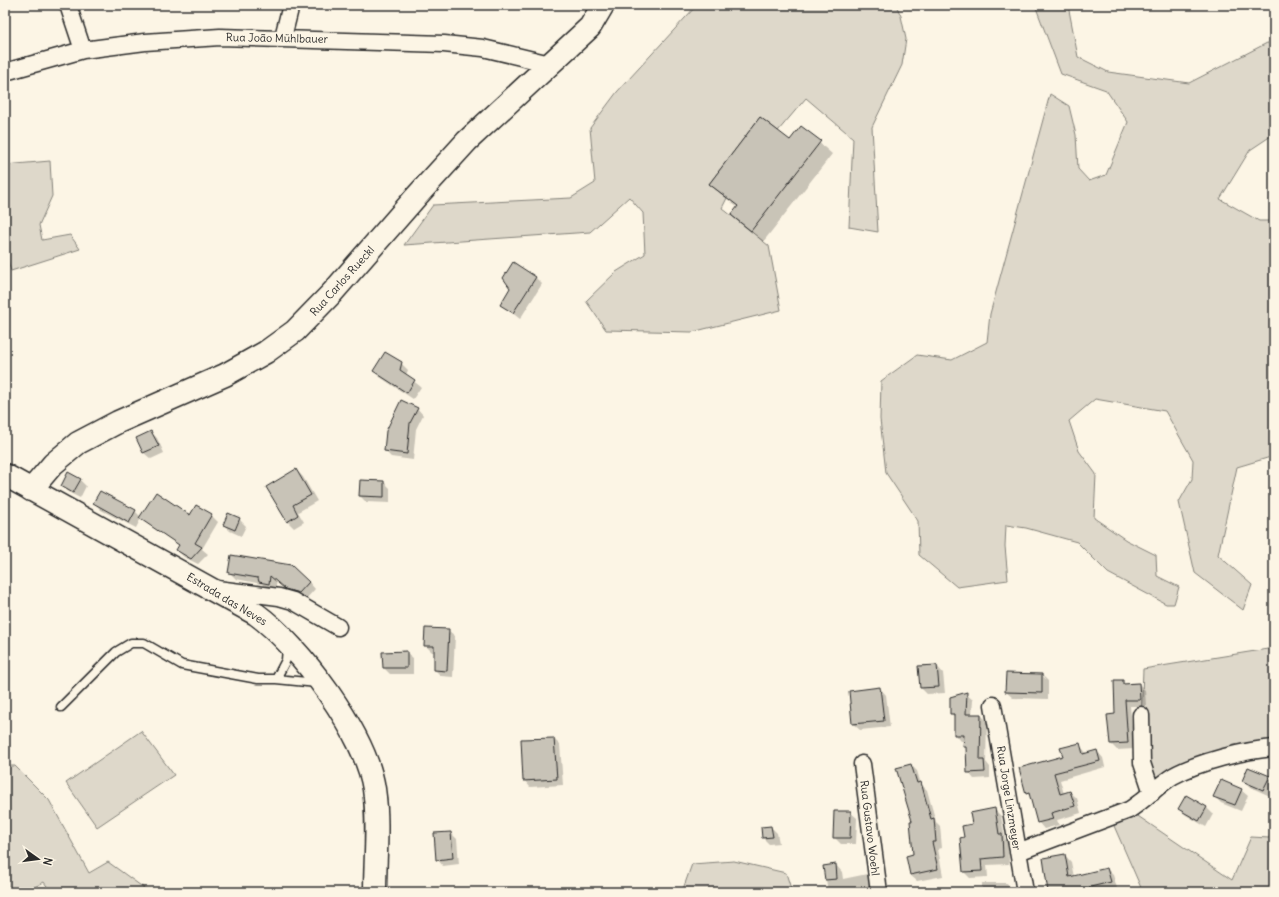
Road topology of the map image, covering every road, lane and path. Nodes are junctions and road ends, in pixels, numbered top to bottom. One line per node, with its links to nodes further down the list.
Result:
1 (68, 5): 5 (street)
2 (291, 5): 4 (street)
3 (603, 5): 6 (street, Rua Carlos Rueckl)
4 (283, 37): 5 (street, Rua João Mühlbauer); 6 (street, Rua João Mühlbauer)
5 (83, 50): 7 (street, Rua João Mühlbauer)
6 (550, 64): 9 (street, Rua Carlos Rueckl)
7 (5, 72)
8 (5, 476): 9 (street, Estrada das Neves)
9 (31, 490): 10 (street, Estrada das Neves)
10 (212, 588): 11 (street); 12 (street, Estrada das Neves)
11 (338, 627)
12 (287, 642): 13 (lane); 14 (street, Estrada das Neves)
13 (276, 679): 14 (lane); 16 (lane)
14 (320, 683): 22 (street, Estrada das Neves)
15 (993, 705): 21 (street, Rua Jorge Linzmeyer)
16 (61, 707)
17 (1141, 715): 20 (street)
18 (1274, 748): 20 (street)
19 (862, 764): 23 (street, Rua Gustavo Woehl)
20 (1152, 793): 21 (street)
21 (1018, 852): 24 (street, Rua Jorge Linzmeyer)
22 (375, 892)
23 (879, 892)
24 (1025, 892)

